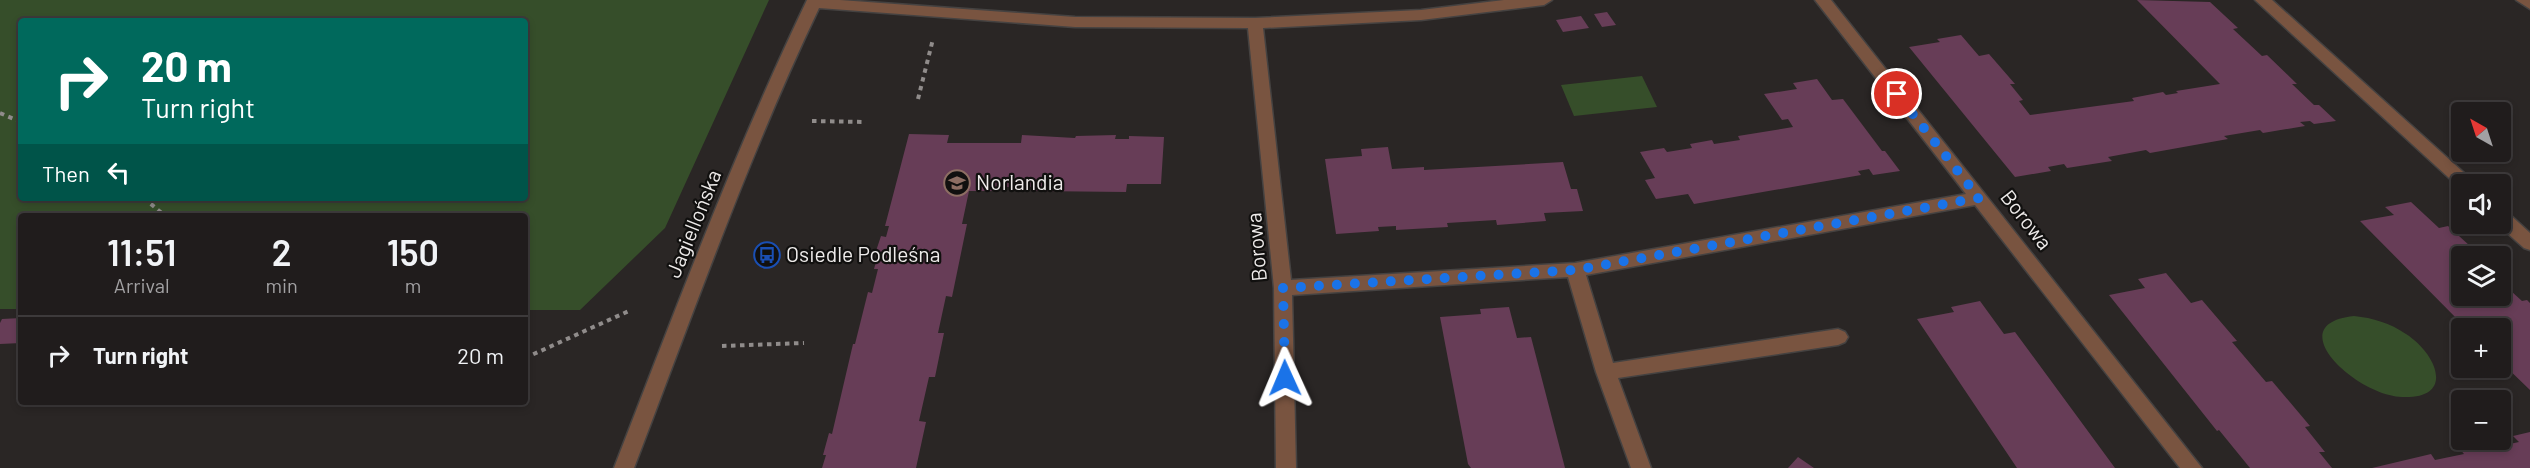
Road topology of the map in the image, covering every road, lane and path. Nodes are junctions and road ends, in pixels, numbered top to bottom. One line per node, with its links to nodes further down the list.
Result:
1 (1544, 0): 7 (street)
2 (1823, 0): 15 (street, Borowa)
3 (2263, 0): 14 (street)
4 (2524, 0): 6 (street)
5 (814, 1): 7 (street); 28 (street, Jagiellońska)
6 (2530, 4)
7 (1255, 24): 21 (street, Borowa)
8 (933, 38): 9 (path)
9 (918, 99)
10 (0, 113): 11 (path)
11 (18, 121)
12 (812, 121): 13 (path)
13 (866, 122)
14 (2455, 174)
15 (1979, 198): 20 (street); 31 (street, Borowa)
16 (148, 201): 17 (path)
17 (162, 213)
18 (2511, 226): 19 (street)
19 (2530, 243)
20 (1575, 270): 21 (street); 27 (street)
21 (1283, 288): 29 (street, Borowa)
22 (632, 310): 26 (path)
23 (1838, 337): 27 (street)
24 (804, 343): 25 (path)
25 (722, 346)
26 (528, 357)
27 (1606, 372): 30 (street)
28 (624, 468)
29 (1286, 468)
30 (1641, 468)
31 (2192, 468)

